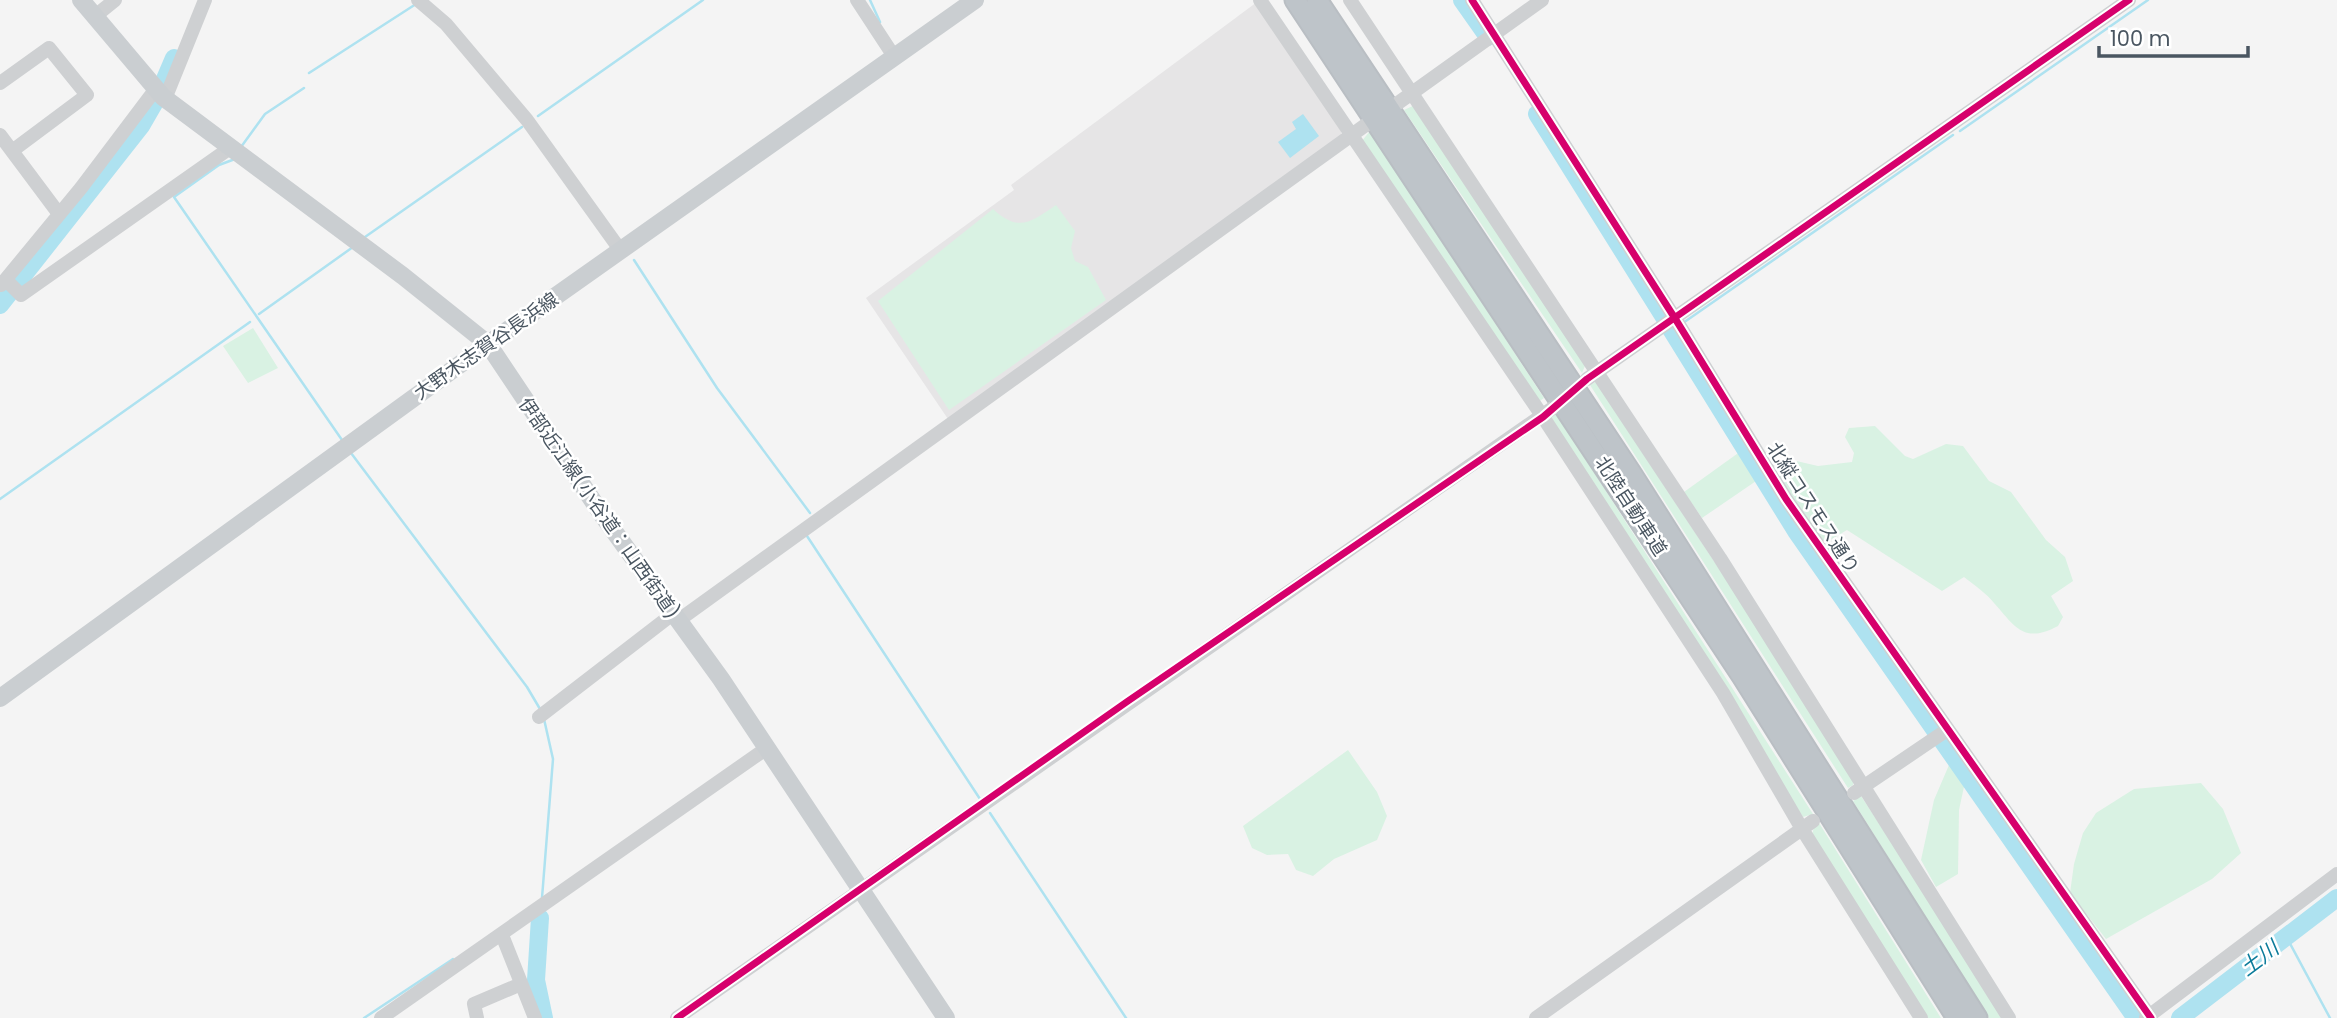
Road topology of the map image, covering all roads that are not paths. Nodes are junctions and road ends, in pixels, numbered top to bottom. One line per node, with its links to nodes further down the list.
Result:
1 (81, 0): 14 (main road, 伊部近江線(小谷道：山西街道))
2 (115, 0): 14 (street)
3 (205, 0): 19 (street)
4 (857, 0): 16 (street)
5 (975, 0): 16 (main road, 大野木志賀谷長浜線)
6 (1260, 0): 23 (street)
7 (1295, 0): 53 (highway, 北陸自動車道)
8 (1317, 0): 54 (highway, 北陸自動車道)
9 (1350, 0): 18 (street)
10 (1472, 0): 15 (street, 北縦コスモス通り)
11 (1542, 0): 15 (street)
12 (2129, 0): 29 (street)
13 (419, 2): 27 (street)
14 (94, 17): 19 (main road, 伊部近江線(小谷道：山西街道))
15 (1491, 36): 18 (street); 29 (street, 北縦コスモス通り)
16 (895, 58): 27 (main road, 大野木志賀谷長浜線)
17 (0, 83): 24 (street)
18 (1413, 93): 20 (street); 31 (street)
19 (161, 95): 25 (main road, 伊部近江線(小谷道：山西街道)); 26 (street)
20 (1398, 103)
21 (1367, 124): 23 (street)
22 (0, 135): 24 (street)
23 (1352, 135): 33 (street); 34 (street)
24 (12, 151): 26 (street)
25 (236, 152): 28 (street); 30 (main road, 伊部近江線(小谷道：山西街道))
26 (59, 214): 28 (street)
27 (621, 251): 30 (main road, 大野木志賀谷長浜線)
28 (3, 283)
29 (1678, 322): 31 (street); 45 (street, 北縦コスモス通り)
30 (488, 344): 34 (main road, 伊部近江線(小谷道：山西街道)); 35 (main road, 大野木志賀谷長浜線)
31 (1592, 375): 39 (street)
32 (1557, 405): 33 (street)
33 (1543, 417): 40 (street); 42 (street)
34 (676, 617): 36 (street); 38 (main road, 伊部近江線(小谷道：山西街道))
35 (0, 698)
36 (543, 714)
37 (1940, 735): 39 (street)
38 (766, 748): 42 (main road, 伊部近江線(小谷道：山西街道)); 43 (street)
39 (1860, 790): 55 (street)
40 (1808, 825): 51 (street); 52 (street)
41 (2337, 874): 45 (street)
42 (862, 889): 49 (street); 50 (main road, 伊部近江線(小谷道：山西街道))
43 (502, 935): 44 (street); 46 (street)
44 (521, 984): 47 (street); 48 (street)
45 (2149, 1017)
46 (381, 1018)
47 (477, 1018)
48 (535, 1018)
49 (677, 1018)
50 (946, 1018)
51 (1536, 1018)
52 (1921, 1018)
53 (1957, 1018)
54 (1977, 1018)
55 (2009, 1018)

